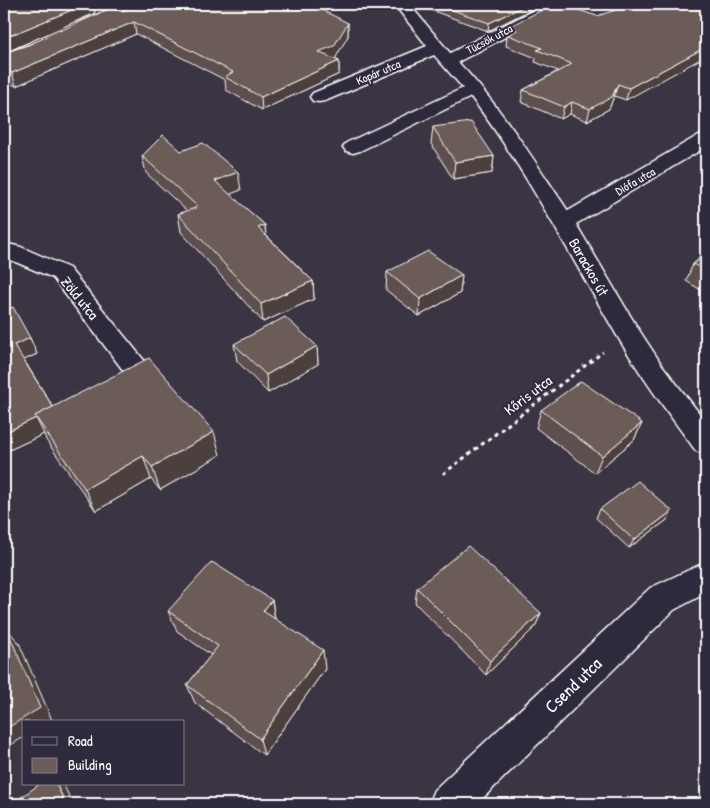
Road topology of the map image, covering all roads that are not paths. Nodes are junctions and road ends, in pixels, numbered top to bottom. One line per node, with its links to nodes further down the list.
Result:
1 (133, 4): 4 (street)
2 (557, 4): 5 (street, Tücsök utca)
3 (398, 6): 5 (street, Barackos út)
4 (70, 32)
5 (443, 54): 6 (street, Barackos út); 7 (street, Kopár utca)
6 (474, 89): 9 (street); 10 (street, Barackos út)
7 (319, 97)
8 (706, 139): 10 (street, Diófa utca)
9 (353, 147)
10 (564, 222): 13 (street, Barackos út)
11 (4, 250): 12 (street, Zöld utca)
12 (138, 371)
13 (706, 443)
14 (706, 577): 15 (street, Csend utca)
15 (448, 804)

